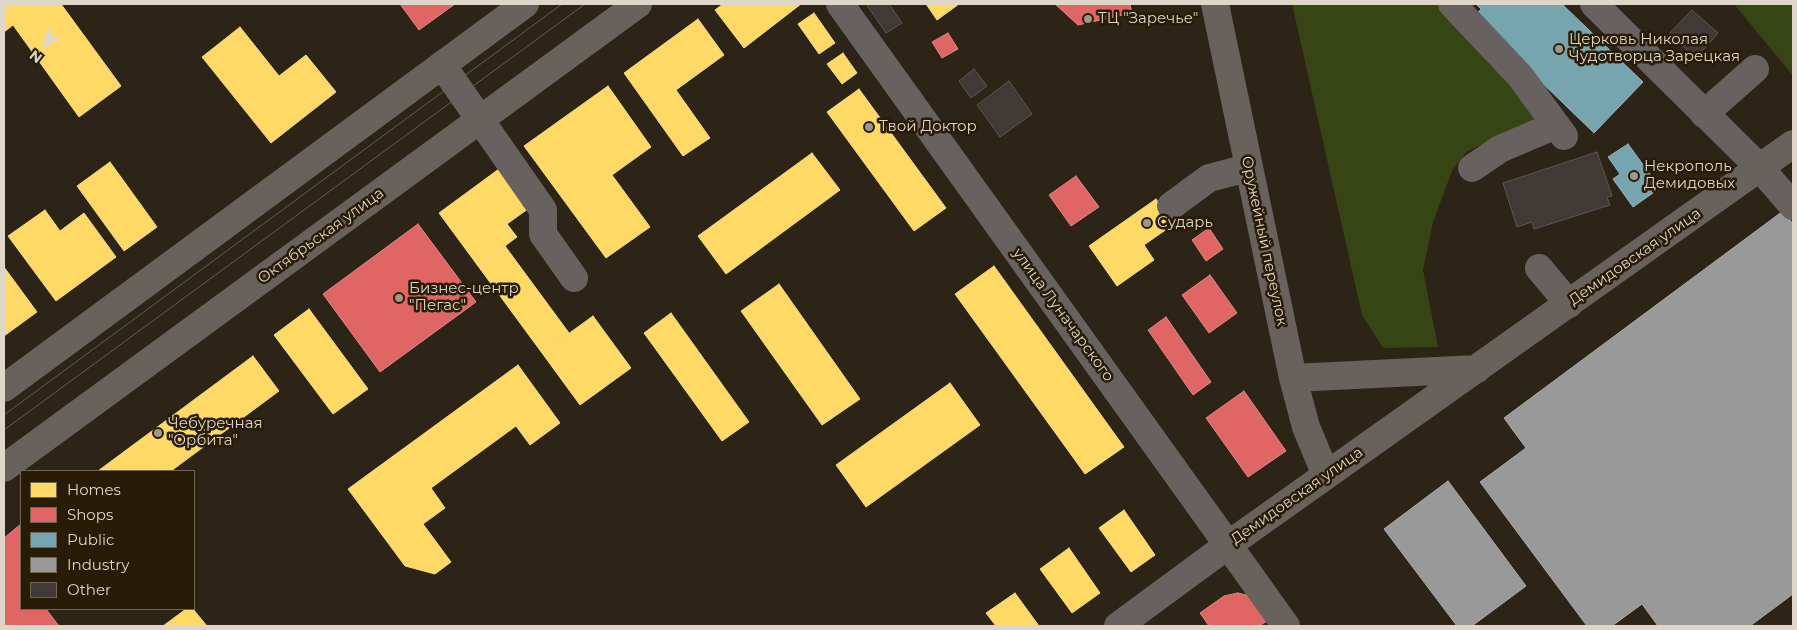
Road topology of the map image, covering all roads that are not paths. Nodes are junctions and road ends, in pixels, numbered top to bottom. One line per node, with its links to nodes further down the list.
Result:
1 (525, 4): 7 (main road)
2 (638, 4): 10 (main road, Октябрьская улица)
3 (840, 4): 25 (street, улица Луначарского)
4 (1215, 4): 12 (main road, Оружейный переулок)
5 (1452, 4): 13 (street)
6 (1594, 4): 9 (street)
7 (442, 64): 10 (street); 22 (main road)
8 (1755, 69): 9 (street)
9 (1704, 114): 14 (street)
10 (481, 119): 18 (street); 23 (main road, Октябрьская улица)
11 (1793, 144): 14 (main road, Демидовская улица)
12 (1248, 168): 15 (street); 21 (main road, Оружейный переулок)
13 (1472, 168)
14 (1760, 168): 16 (street); 19 (main road, Демидовская улица)
15 (1171, 206)
16 (1793, 206)
17 (1539, 268): 19 (street)
18 (574, 278)
19 (1569, 304): 20 (main road, Демидовская улица)
20 (1477, 369): 21 (main road); 24 (main road, Демидовская улица)
21 (1293, 378): 24 (main road, Оружейный переулок)
22 (4, 388)
23 (4, 468)
24 (1326, 475): 25 (main road, Демидовская улица)
25 (1228, 546): 26 (street, Демидовская улица); 27 (main road, улица Луначарского)
26 (1118, 626)
27 (1286, 626)

